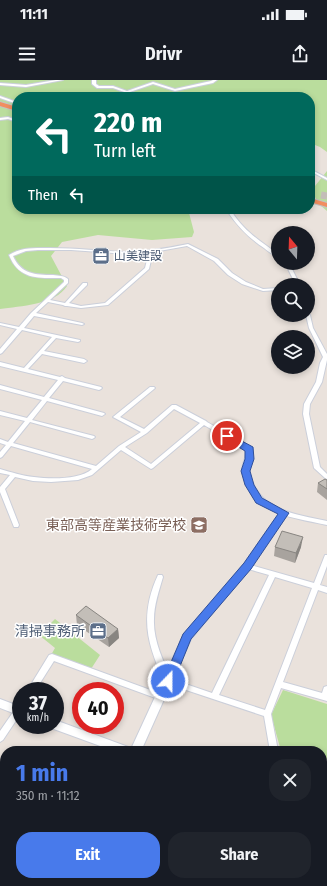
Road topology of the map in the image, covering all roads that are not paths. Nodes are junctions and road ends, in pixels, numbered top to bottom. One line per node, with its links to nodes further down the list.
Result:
1 (61, 80): 4 (street)
2 (94, 80): 3 (street)
3 (215, 80)
4 (0, 84)
5 (0, 97): 6 (street)
6 (12, 101)
7 (0, 104): 8 (highway)
8 (12, 108)
9 (0, 111): 10 (highway)
10 (12, 115)
11 (0, 119): 12 (street)
12 (12, 119)
13 (315, 173): 14 (street)
14 (327, 179)
15 (315, 193): 16 (highway)
16 (321, 195)
17 (315, 201): 18 (highway)
18 (327, 205)
19 (231, 214): 20 (street)
20 (271, 250)
21 (145, 252): 23 (street); 24 (street); 25 (street)
22 (85, 284): 25 (street)
23 (271, 289)
24 (48, 301): 25 (street); 26 (street)
25 (65, 305)
26 (33, 314): 29 (street); 30 (street)
27 (310, 322): 58 (street)
28 (1, 324): 30 (street)
29 (82, 324)
30 (20, 329): 31 (street); 34 (street)
31 (55, 336): 32 (street); 36 (street)
32 (78, 341)
33 (0, 343): 34 (street)
34 (7, 344): 35 (street)
35 (0, 352)
36 (42, 352): 37 (street); 39 (street)
37 (84, 361)
38 (0, 364): 39 (street)
39 (26, 370): 40 (street)
40 (62, 378): 42 (street); 44 (street)
41 (0, 387): 44 (street)
42 (99, 388)
43 (152, 388): 49 (street)
44 (46, 399): 46 (street); 47 (street)
45 (0, 413): 47 (street)
46 (102, 414)
47 (28, 421): 50 (street); 52 (street)
48 (204, 422): 49 (street); 53 (street); 60 (street)
49 (145, 432): 53 (street)
50 (92, 437)
51 (0, 441): 52 (street)
52 (10, 444): 54 (street); 55 (street)
53 (121, 447): 55 (street)
54 (0, 456)
55 (96, 468): 57 (street)
56 (0, 470): 57 (street)
57 (14, 474): 59 (street)
58 (327, 477)
59 (1, 489): 62 (street)
60 (284, 513): 61 (street); 64 (street)
61 (327, 523)
62 (16, 525)
63 (327, 557): 67 (street)
64 (247, 566): 65 (street); 69 (street)
65 (272, 575): 67 (street); 73 (street)
66 (160, 577): 69 (street)
67 (317, 587): 68 (street); 71 (street)
68 (327, 590)
69 (168, 681): 73 (street); 74 (street)
70 (37, 682): 74 (street)
71 (279, 684): 75 (street); 78 (street)
72 (327, 689): 75 (street)
73 (215, 696): 78 (street)
74 (161, 697): 83 (street)
75 (325, 698)
76 (0, 703): 77 (street)
77 (12, 707)
78 (267, 714): 84 (street)
79 (12, 721): 81 (street)
80 (64, 728): 82 (street)
81 (0, 738)
82 (113, 746)
83 (138, 746)
84 (273, 746)

